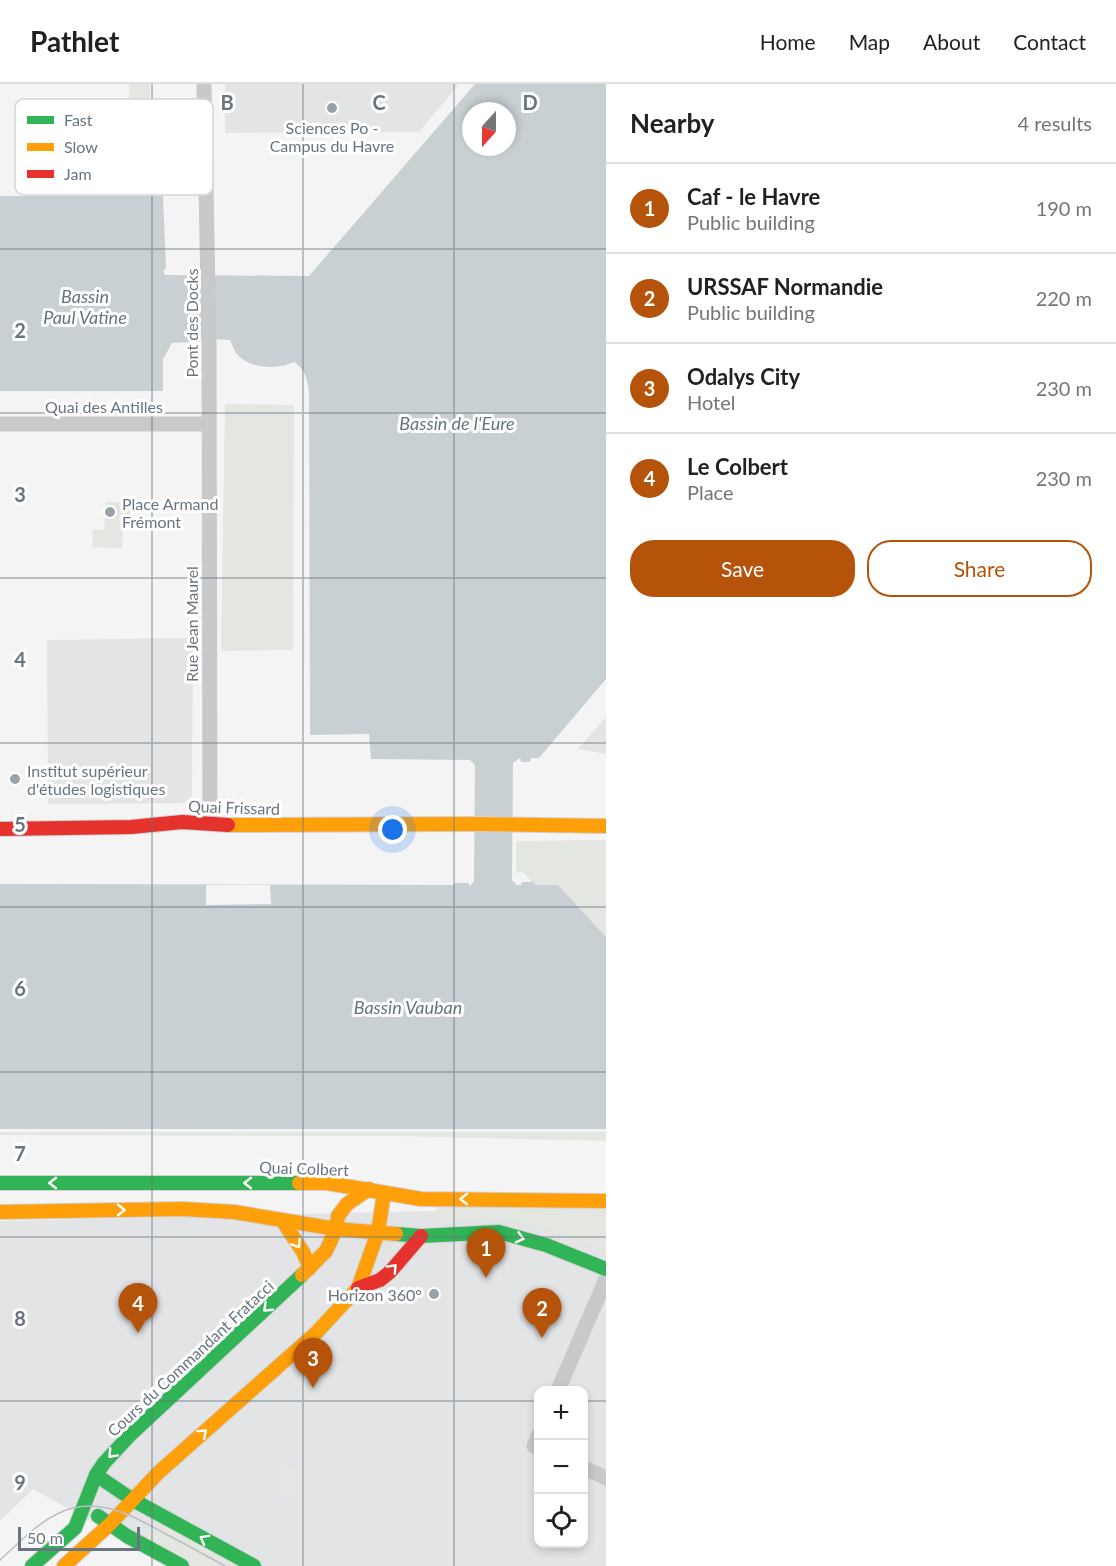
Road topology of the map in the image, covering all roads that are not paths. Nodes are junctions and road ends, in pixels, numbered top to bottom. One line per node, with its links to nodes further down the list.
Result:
1 (204, 84): 2 (street, Pont des Docks)
2 (204, 99)
3 (207, 195): 5 (street, Pont des Docks)
4 (0, 424): 5 (street, Quai des Antilles)
5 (208, 424): 6 (street, Rue Jean Maurel)
6 (210, 823): 7 (main road, Quai Frissard); 8 (main road, Quai Frissard)
7 (606, 826)
8 (0, 829)
9 (0, 1183): 10 (main road, Quai Colbert, one-way to 9)
10 (369, 1189): 11 (main road, Quai Colbert); 15 (main road, Cours du Commandant Fratacci)
11 (384, 1193): 12 (main road, Quai Colbert, one-way to 11); 16 (main road)
12 (606, 1201)
13 (0, 1212): 14 (main road, one-way to 14)
14 (282, 1220): 15 (main road); 18 (main road, one-way to 18)
15 (336, 1229): 16 (main road); 18 (main road, Cours du Commandant Fratacci)
16 (378, 1232): 17 (main road); 21 (main road)
17 (421, 1236): 19 (main road, one-way to 19); 21 (main road, one-way to 17)
18 (310, 1268): 24 (main road, Cours du Commandant Fratacci, one-way to 24)
19 (606, 1269)
20 (606, 1279): 22 (street)
21 (358, 1288): 26 (main road, one-way to 21)
22 (560, 1386)
23 (588, 1470): 25 (street)
24 (96, 1475): 26 (main road); 27 (main road)
25 (606, 1478)
26 (133, 1500): 28 (main road); 33 (main road, one-way to 26)
27 (86, 1505): 28 (main road); 30 (main road)
28 (109, 1525): 29 (main road); 31 (main road)
29 (164, 1561): 32 (main road)
30 (32, 1566)
31 (64, 1566)
32 (182, 1566)
33 (254, 1566)

